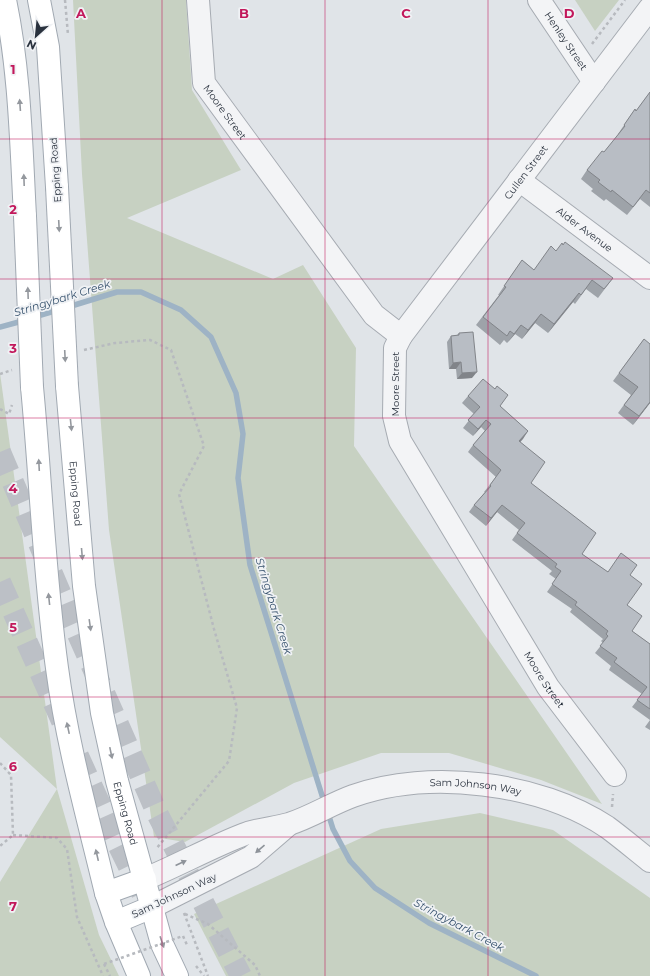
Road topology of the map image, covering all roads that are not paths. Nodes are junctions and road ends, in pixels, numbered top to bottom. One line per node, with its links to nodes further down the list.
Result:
1 (5, 0): 14 (main road, one-way to 1, bridge)
2 (39, 0): 13 (main road, Epping Road, one-way to 13, bridge)
3 (198, 0): 9 (street, Moore Street)
4 (539, 0): 6 (street, Henley Street)
5 (650, 8): 6 (street, Cullen Street)
6 (594, 82): 7 (street, Cullen Street)
7 (519, 180): 8 (street, Alder Avenue); 9 (street, Cullen Street)
8 (650, 278)
9 (401, 336): 10 (street, Moore Street)
10 (614, 775)
11 (289, 824): 12 (street, Sam Johnson Way); 13 (street, Sam Johnson Way, one-way to 11); 15 (street, Sam Johnson Way, one-way to 15)
12 (650, 861)
13 (145, 879): 14 (main road, Sam Johnson Way); 15 (main road, Epping Road)
14 (106, 893): 16 (main road)
15 (152, 907): 16 (main road, Sam Johnson Way); 18 (main road, Epping Road, one-way to 18)
16 (116, 922): 17 (main road)
17 (138, 976)
18 (177, 976)

